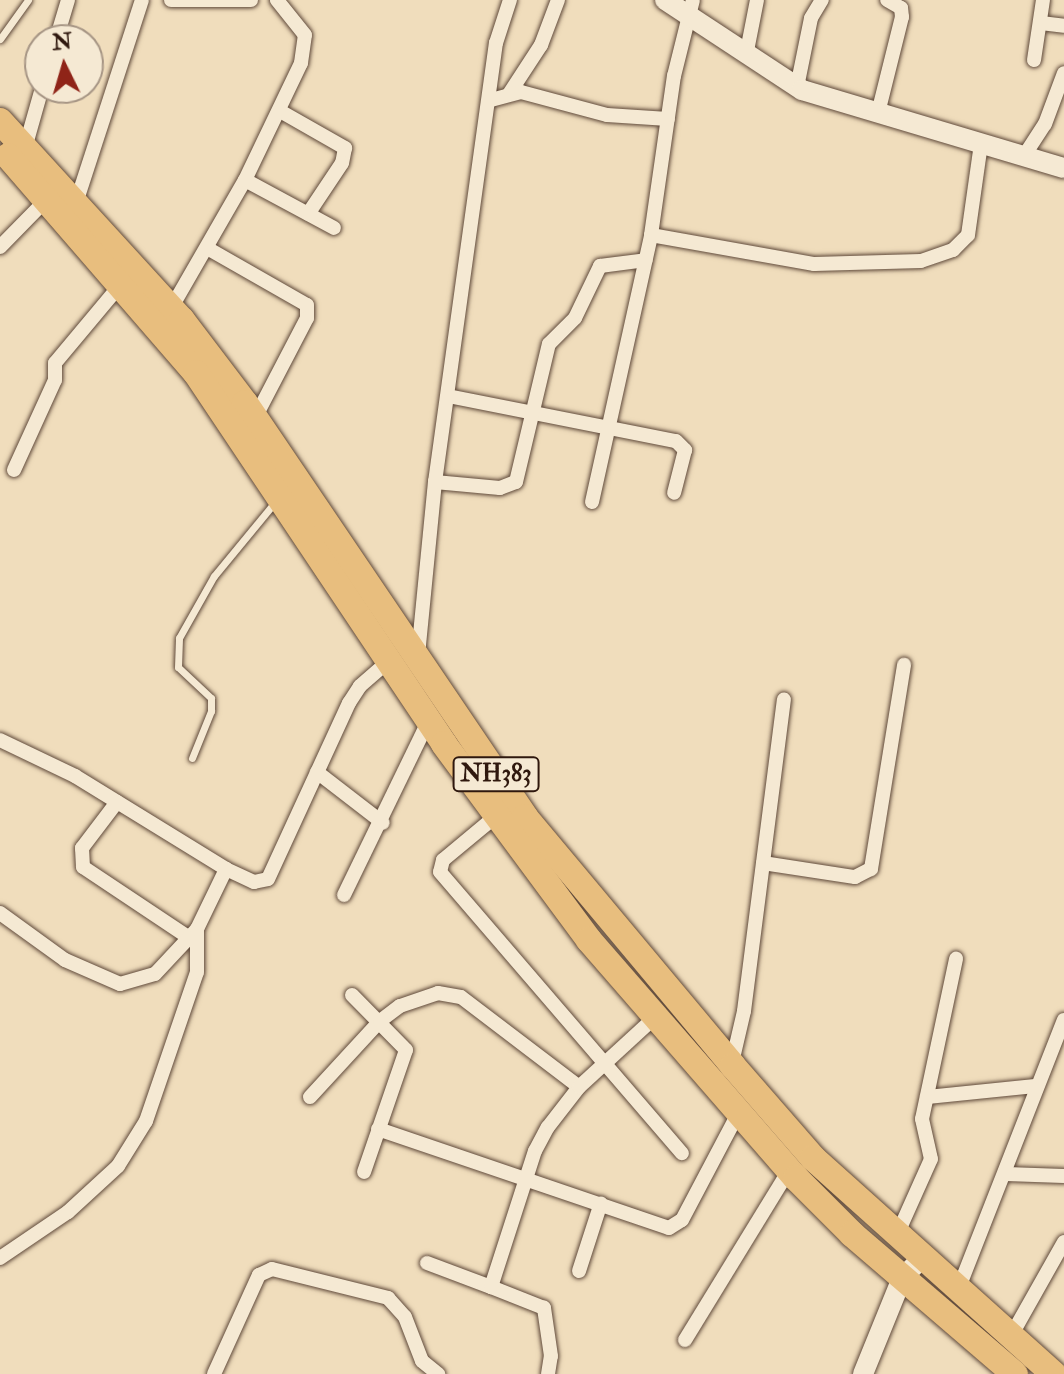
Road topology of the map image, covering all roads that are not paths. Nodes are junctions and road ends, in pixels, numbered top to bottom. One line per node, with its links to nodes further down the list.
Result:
1 (28, 0): 18 (lane)
2 (68, 0): 16 (street)
3 (142, 0): 36 (street)
4 (171, 0): 5 (street)
5 (251, 0)
6 (277, 0): 26 (street)
7 (510, 0): 24 (street)
8 (558, 0): 23 (street)
9 (665, 0): 14 (street)
10 (757, 0): 19 (street)
11 (822, 0): 22 (street)
12 (887, 0): 27 (street)
13 (1043, 0): 15 (street)
14 (690, 8): 19 (street); 28 (street)
15 (1041, 23): 17 (street); 20 (street)
16 (61, 24)
17 (1064, 26)
18 (0, 39)
19 (746, 56): 22 (street)
20 (1034, 60)
21 (1064, 73): 32 (street)
22 (797, 87): 27 (street)
23 (509, 94): 24 (street); 28 (street)
24 (491, 100): 45 (street)
25 (34, 104): 31 (street)
26 (280, 111): 34 (street); 37 (street)
27 (878, 113): 30 (street)
28 (668, 119): 39 (street)
29 (0, 121): 31 (highway, NH383)
30 (981, 144): 32 (street); 39 (street)
31 (12, 147): 35 (highway, NH383); 36 (highway, NH383)
32 (1024, 156): 33 (street)
33 (1064, 168)
34 (245, 180): 37 (street); 41 (street)
35 (47, 199): 40 (street); 43 (highway, NH383)
36 (76, 203): 44 (highway, NH383)
37 (308, 214): 38 (street)
38 (334, 228)
39 (651, 235): 42 (street)
40 (0, 247)
41 (207, 248): 44 (street); 47 (street)
42 (646, 260): 46 (street); 48 (street)
43 (121, 284): 44 (highway, NH383); 49 (street)
44 (165, 317): 47 (highway, NH383); 52 (highway, NH383)
45 (448, 396): 46 (street); 50 (street)
46 (533, 412): 48 (street); 50 (street)
47 (255, 418): 54 (highway, NH383)
48 (608, 426): 51 (street); 53 (street)
49 (14, 470)
50 (435, 482): 54 (street)
51 (674, 493)
52 (279, 497): 55 (highway, NH383); 60 (lane)
53 (592, 502)
54 (418, 659): 76 (highway, NH383)
55 (389, 661): 58 (highway, NH383); 61 (street)
56 (904, 665): 65 (street)
57 (784, 700): 65 (street)
58 (429, 720): 63 (highway, NH383); 64 (street)
59 (0, 740): 62 (street)
60 (192, 758)
61 (317, 772): 64 (street); 66 (street)
62 (117, 802): 66 (street); 69 (street)
63 (496, 816): 72 (highway, NH383); 75 (street)
64 (383, 823): 67 (street)
65 (763, 863): 76 (street)
66 (226, 869): 69 (street)
67 (344, 895)
68 (0, 913): 69 (street)
69 (194, 934): 92 (street)
70 (956, 959): 80 (street)
71 (352, 995): 74 (street)
72 (655, 1017): 75 (street); 76 (highway, NH383)
73 (1064, 1020): 77 (street)
74 (380, 1021): 78 (street); 79 (street); 82 (street)
75 (604, 1064): 78 (street); 83 (street)
76 (722, 1074): 81 (highway, NH383); 90 (highway, NH383)
77 (1035, 1086): 80 (street); 86 (street)
78 (579, 1087): 88 (street)
79 (310, 1097)
80 (927, 1097): 90 (street)
81 (739, 1112): 84 (highway, NH383); 89 (street)
82 (378, 1129): 85 (street); 88 (street)
83 (682, 1153)
84 (789, 1170): 96 (highway, NH383); 100 (street)
85 (364, 1172)
86 (1006, 1174): 87 (street); 98 (street)
87 (1064, 1176)
88 (527, 1179): 89 (street); 97 (street)
89 (601, 1203): 95 (street)
90 (897, 1235): 93 (highway, NH383)
91 (1064, 1242): 99 (street)
92 (0, 1258)
93 (922, 1258): 96 (street); 98 (highway, NH383)
94 (427, 1263): 97 (street)
95 (579, 1271)
96 (902, 1278): 104 (street); 105 (highway, NH383)
97 (491, 1287): 103 (street)
98 (958, 1290): 99 (highway, NH383)
99 (1011, 1336): 106 (highway, NH383)
100 (685, 1340)
101 (214, 1374): 102 (street)
102 (438, 1374)
103 (548, 1374)
104 (863, 1374)
105 (1015, 1374)
106 (1054, 1374)

